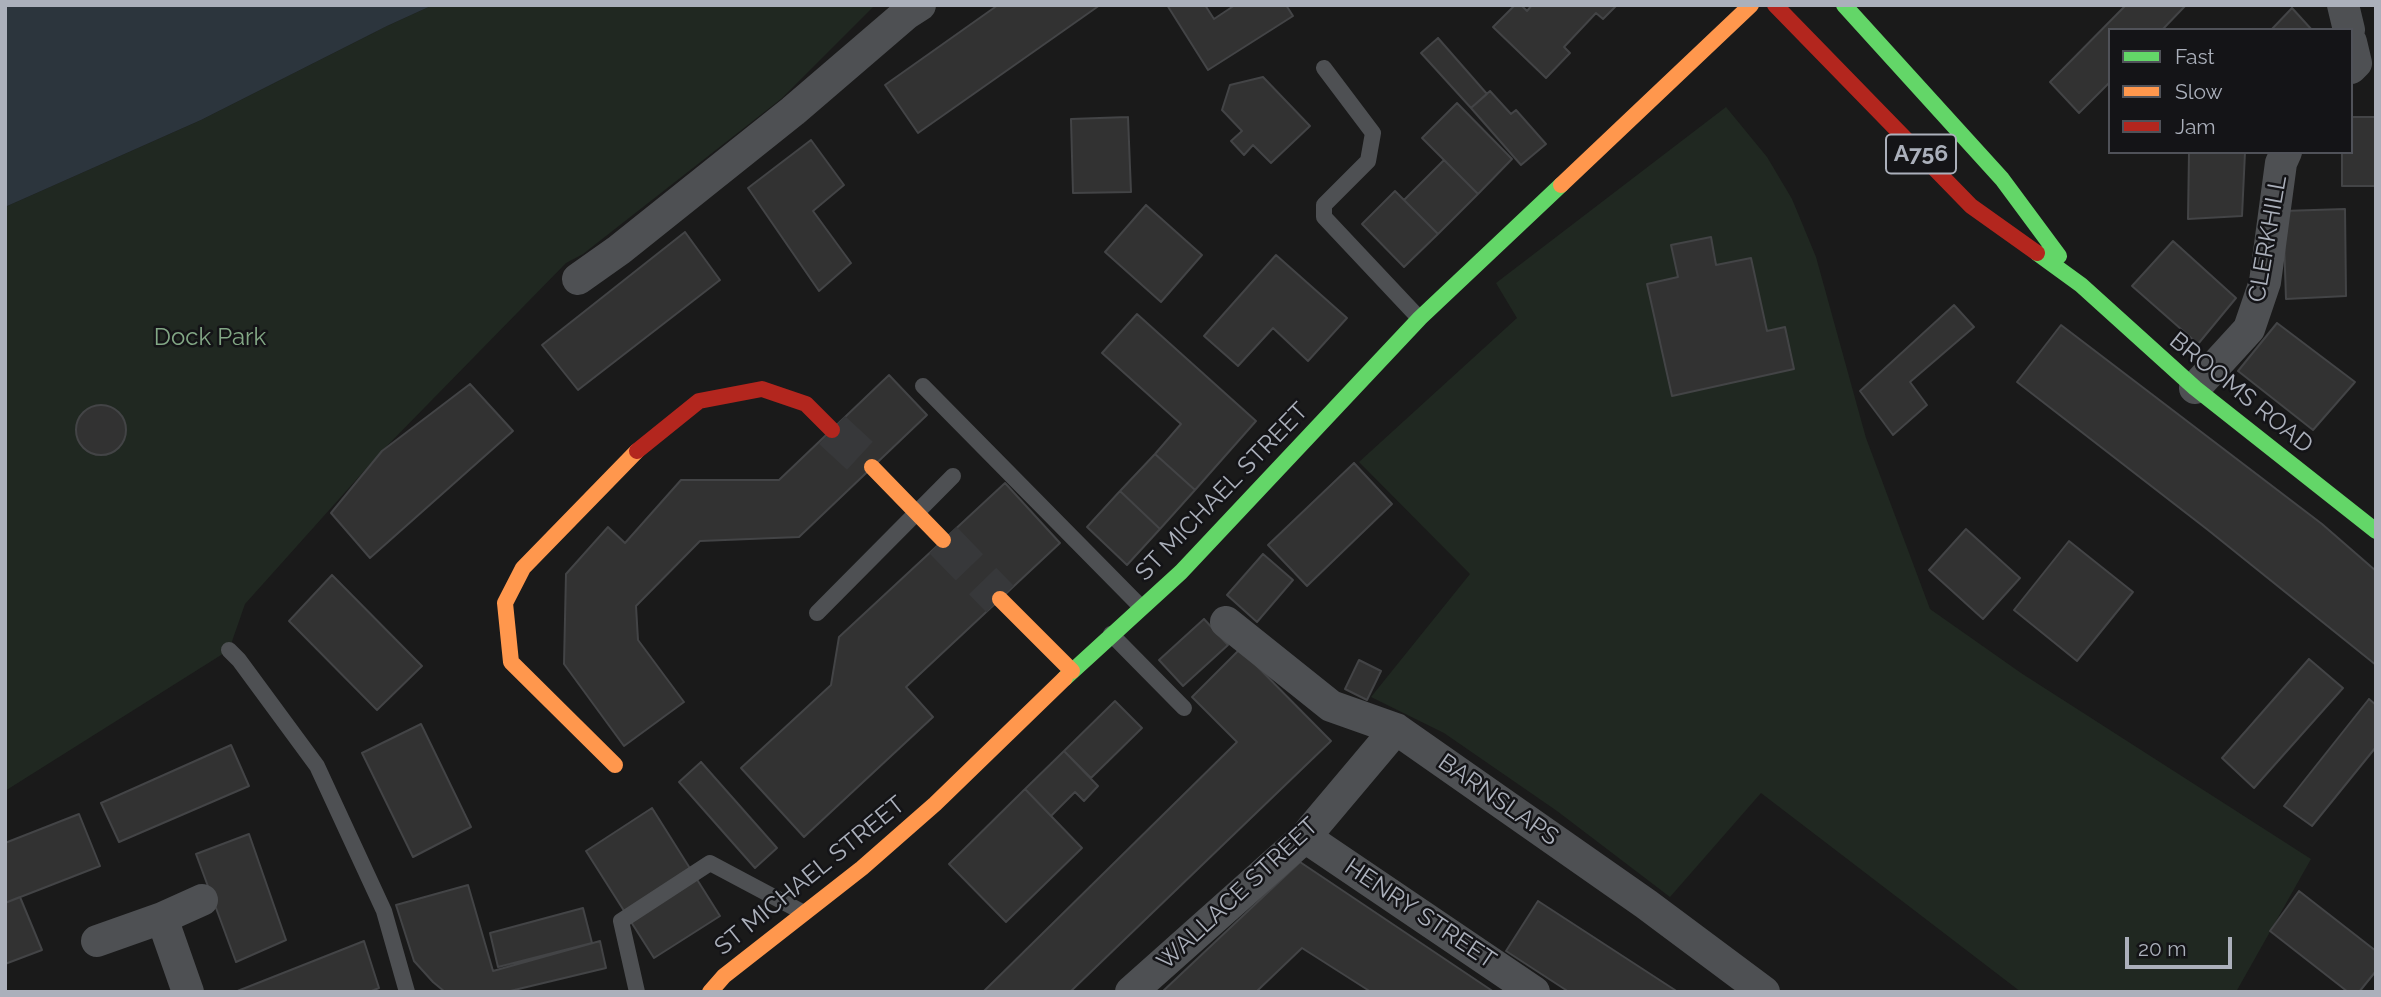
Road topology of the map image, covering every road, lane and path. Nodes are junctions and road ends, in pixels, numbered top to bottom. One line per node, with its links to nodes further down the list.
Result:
1 (920, 5): 9 (street)
2 (1751, 5): 11 (main road, ST MICHAEL STREET)
3 (1775, 5): 10 (main road, BROOMS ROAD / A756)
4 (1844, 5): 10 (main road, BROOMS ROAD / A756)
5 (2343, 5): 6 (street)
6 (2349, 28)
7 (1324, 68): 11 (lane)
8 (2285, 154): 13 (street, CLERKHILL)
9 (578, 279)
10 (2081, 285): 13 (main road, BROOMS ROAD / A756)
11 (1420, 318): 21 (main road, ST MICHAEL STREET)
12 (923, 386): 21 (lane)
13 (2195, 388): 18 (main road, BROOMS ROAD / A756)
14 (832, 430): 29 (main road)
15 (872, 467): 17 (main road)
16 (953, 476): 17 (lane)
17 (916, 513): 19 (main road); 22 (lane)
18 (2376, 531)
19 (943, 540)
20 (1000, 600): 26 (main road)
21 (1141, 607): 24 (main road, ST MICHAEL STREET)
22 (817, 613)
23 (1226, 622): 28 (street, BARNSLAPS)
24 (1111, 635): 26 (main road, ST MICHAEL STREET); 27 (lane)
25 (229, 650): 36 (lane)
26 (1072, 671): 32 (main road, ST MICHAEL STREET)
27 (1184, 708)
28 (1395, 729): 30 (street, WALLACE STREET); 41 (street, BARNSLAPS)
29 (615, 765)
30 (1305, 837): 39 (street, WALLACE STREET); 40 (street, HENRY STREET)
31 (202, 900): 33 (street)
32 (805, 914): 37 (lane); 38 (main road, ST MICHAEL STREET)
33 (162, 918): 34 (street); 35 (street)
34 (97, 941)
35 (188, 992)
36 (407, 992)
37 (637, 992)
38 (710, 992)
39 (1131, 992)
40 (1534, 992)
41 (1764, 992)

